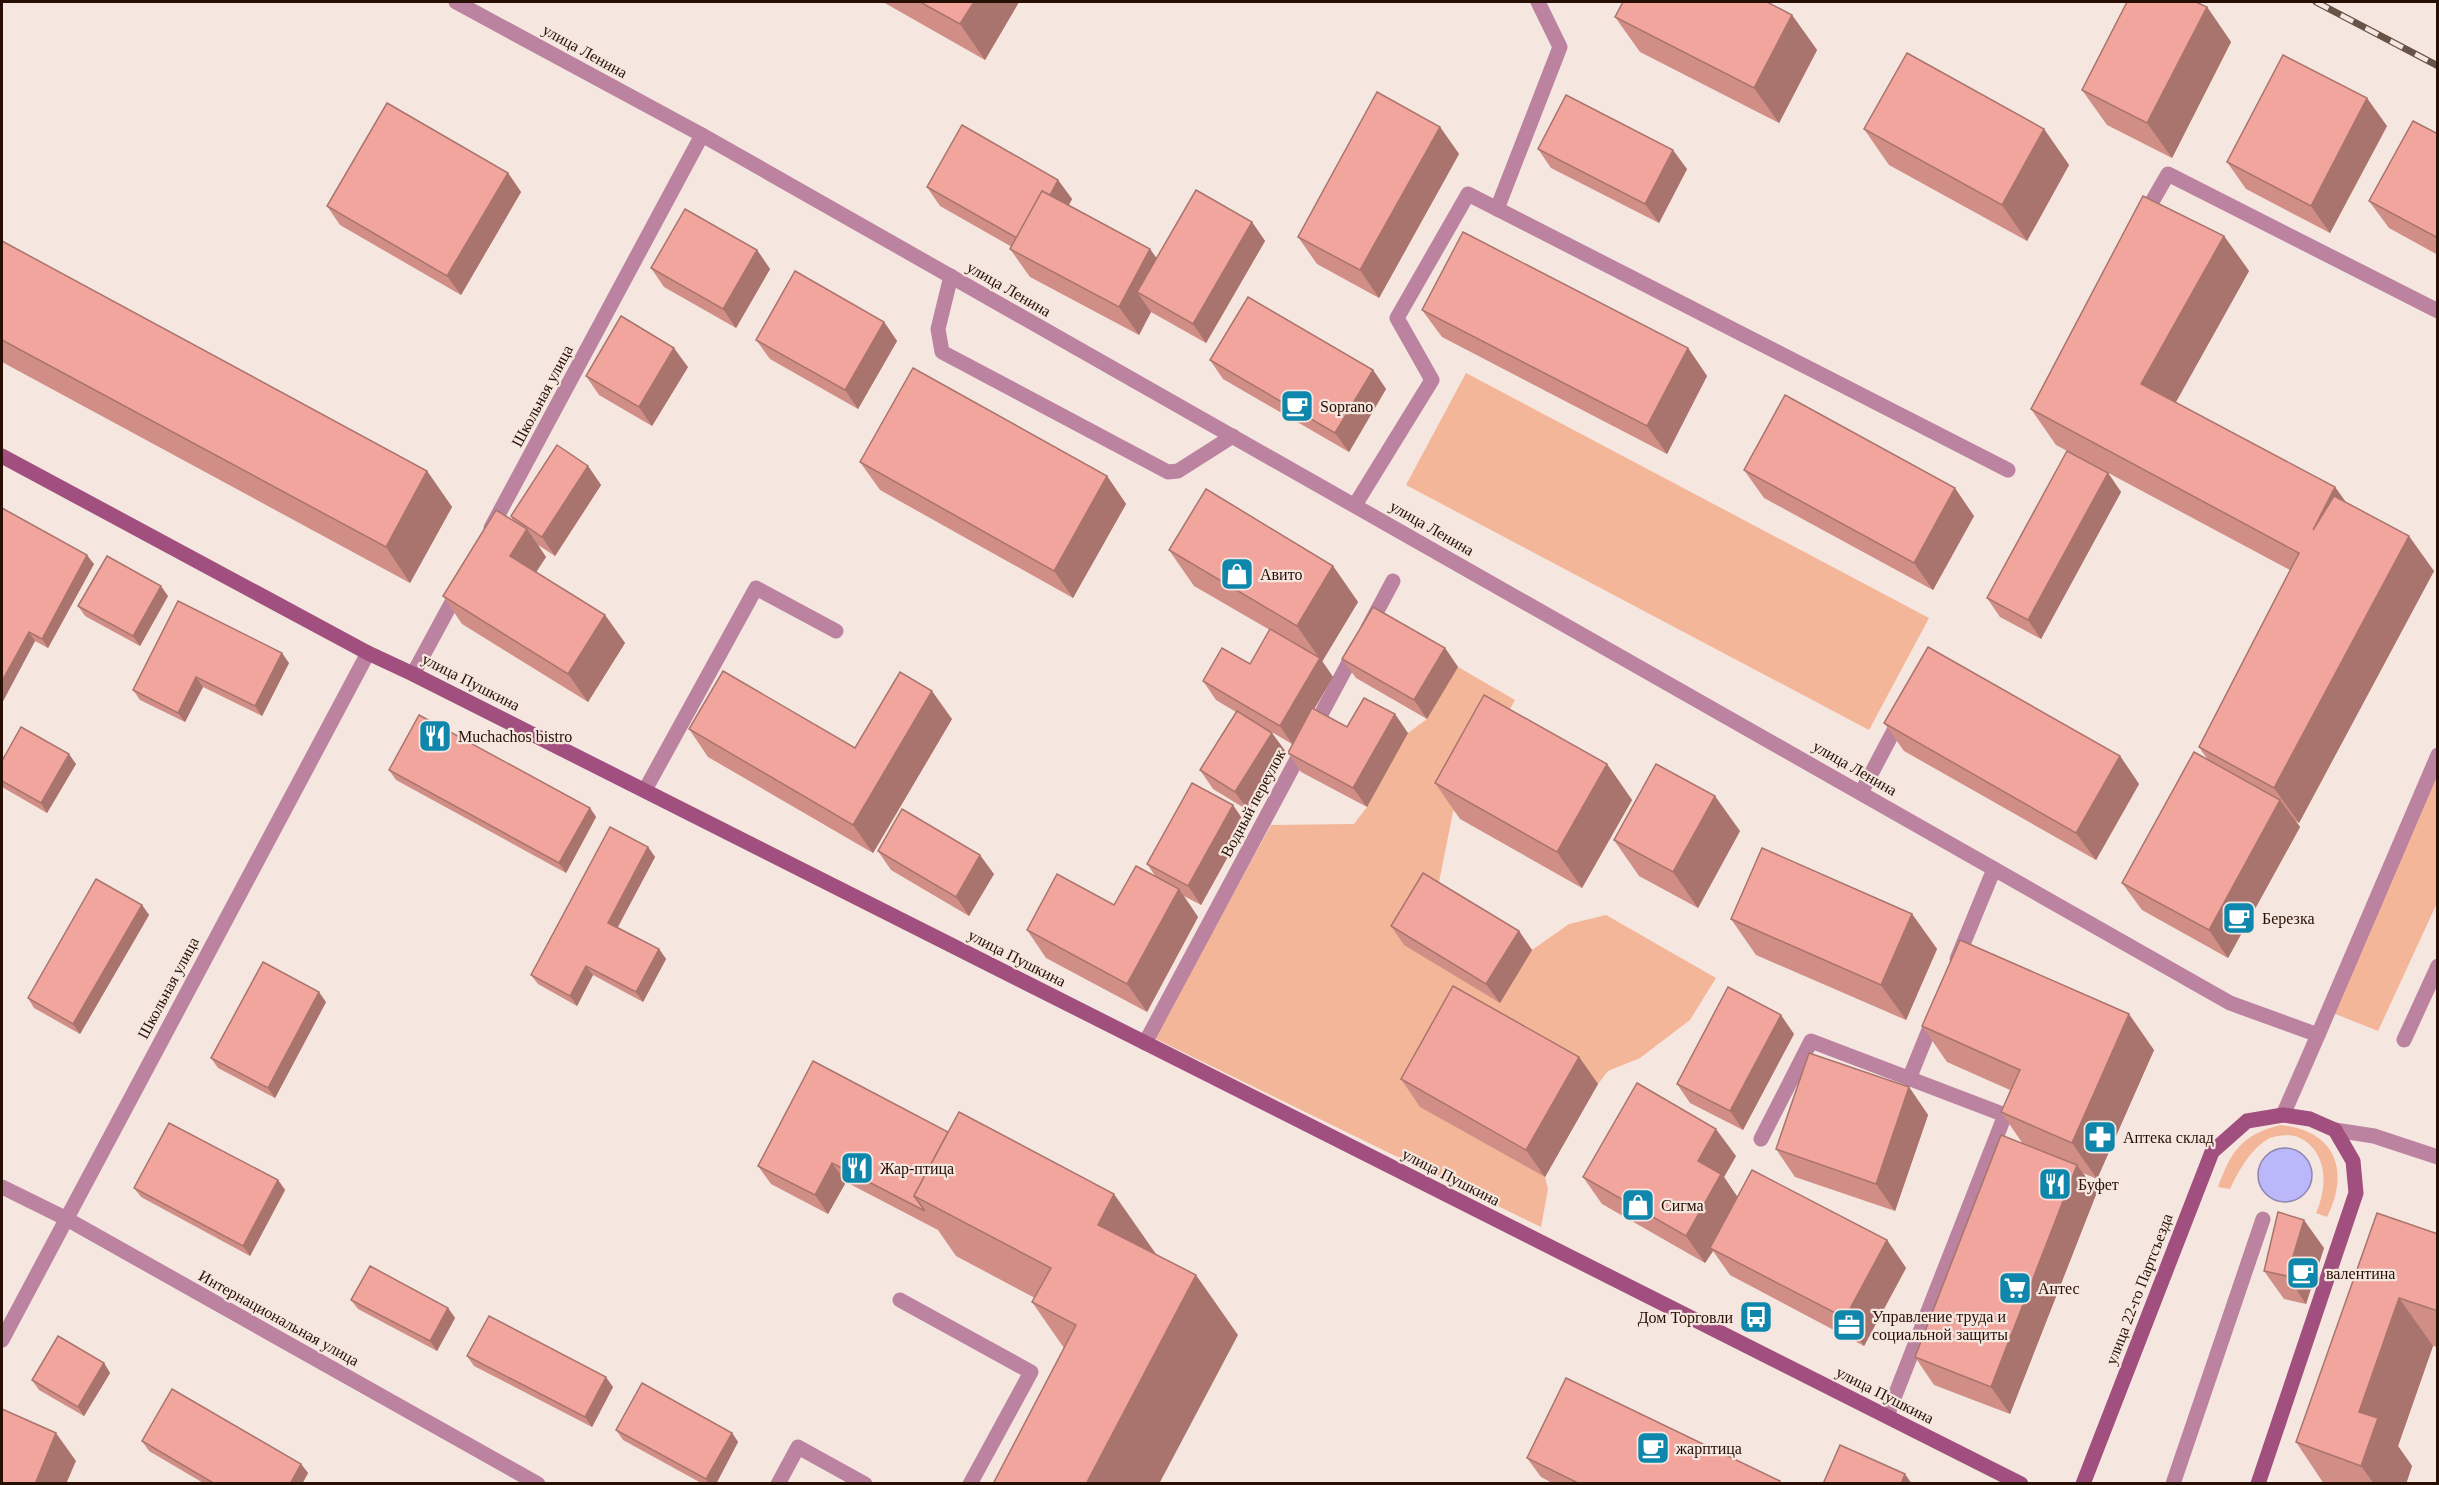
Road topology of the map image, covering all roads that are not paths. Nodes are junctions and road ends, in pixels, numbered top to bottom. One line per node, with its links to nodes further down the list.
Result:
1 (456, 2): 3 (street, улица Ленина)
2 (1538, 2): 4 (street)
3 (702, 135): 6 (street, улица Ленина); 12 (street, Школьная улица)
4 (1497, 208): 10 (street); 11 (street)
5 (2134, 234): 7 (street)
6 (951, 276): 8 (street, улица Ленина); 8 (street)
7 (2438, 311)
8 (1233, 436): 11 (street, улица Ленина)
9 (2, 456): 16 (main road, улица Пушкина)
10 (2008, 470)
11 (1355, 505): 21 (street, улица Ленина)
12 (486, 538)
13 (464, 580): 17 (street)
14 (1393, 581): 28 (street, Водный переулок)
15 (836, 631): 20 (street)
16 (368, 653): 17 (main road, улица Пушкина); 35 (street, Школьная улица)
17 (413, 674): 20 (main road, улица Пушкина)
18 (1910, 702): 21 (street)
19 (2438, 755): 26 (street)
20 (645, 790): 28 (main road, улица Пушкина)
21 (1861, 793): 22 (street, улица Ленина)
22 (1994, 869): 24 (street); 26 (street, улица Ленина)
23 (2438, 966): 27 (street)
24 (1952, 972)
25 (1939, 1004): 29 (street)
26 (2318, 1035): 30 (street)
27 (2404, 1040)
28 (1145, 1043): 39 (main road, улица Пушкина)
29 (1909, 1079): 32 (street); 39 (street)
30 (2283, 1115): 31 (main road); 45 (main road, улица 22-го Партсъезда)
31 (2335, 1130): 33 (street); 47 (main road)
32 (1761, 1139)
33 (2438, 1157)
34 (2, 1187): 35 (street, Интернациональная улица)
35 (65, 1218): 38 (street, Школьная улица); 40 (street, Интернациональная улица)
36 (2263, 1219): 46 (street)
37 (900, 1300): 43 (street)
38 (2, 1340)
39 (1887, 1416): 44 (main road, улица Пушкина)
40 (537, 1484)
41 (778, 1484): 42 (street)
42 (865, 1484)
43 (969, 1484)
44 (2021, 1484)
45 (2083, 1484)
46 (2174, 1484)
47 (2258, 1484)

